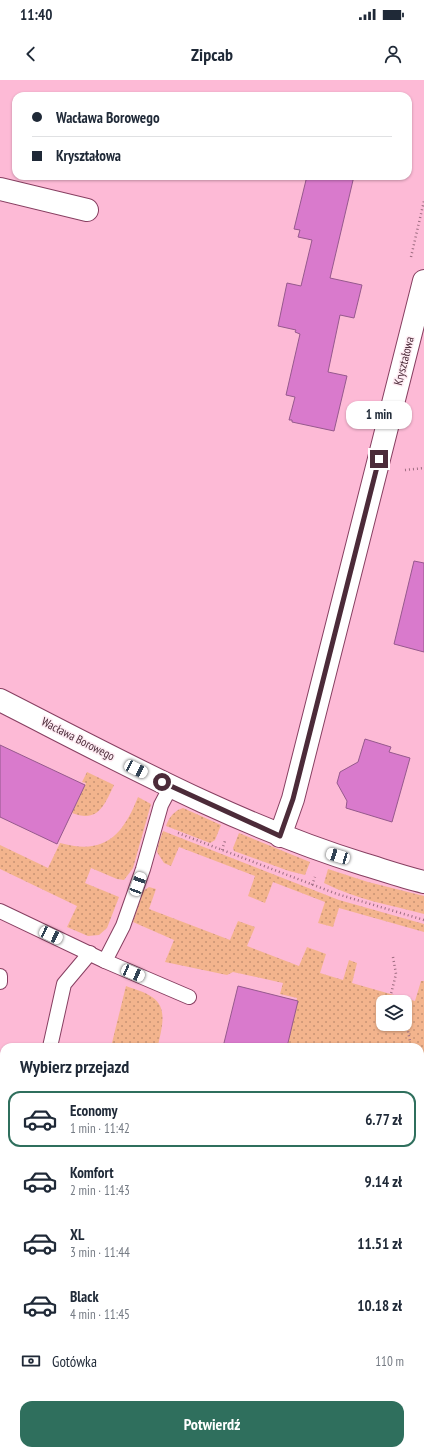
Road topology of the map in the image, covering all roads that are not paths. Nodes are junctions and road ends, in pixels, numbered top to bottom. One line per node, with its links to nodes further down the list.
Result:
1 (0, 189): 2 (street)
2 (87, 210)
3 (424, 281): 6 (street, Kryształowa)
4 (0, 700): 5 (street, Wacława Borowego)
5 (171, 786): 6 (street, Wacława Borowego); 10 (lane)
6 (280, 836): 7 (street, Wacława Borowego)
7 (424, 882)
8 (0, 911): 9 (lane)
9 (90, 953): 10 (lane); 14 (lane)
10 (105, 961): 13 (lane)
11 (0, 976): 12 (lane)
12 (0, 982)
13 (189, 997)
14 (51, 1043)

